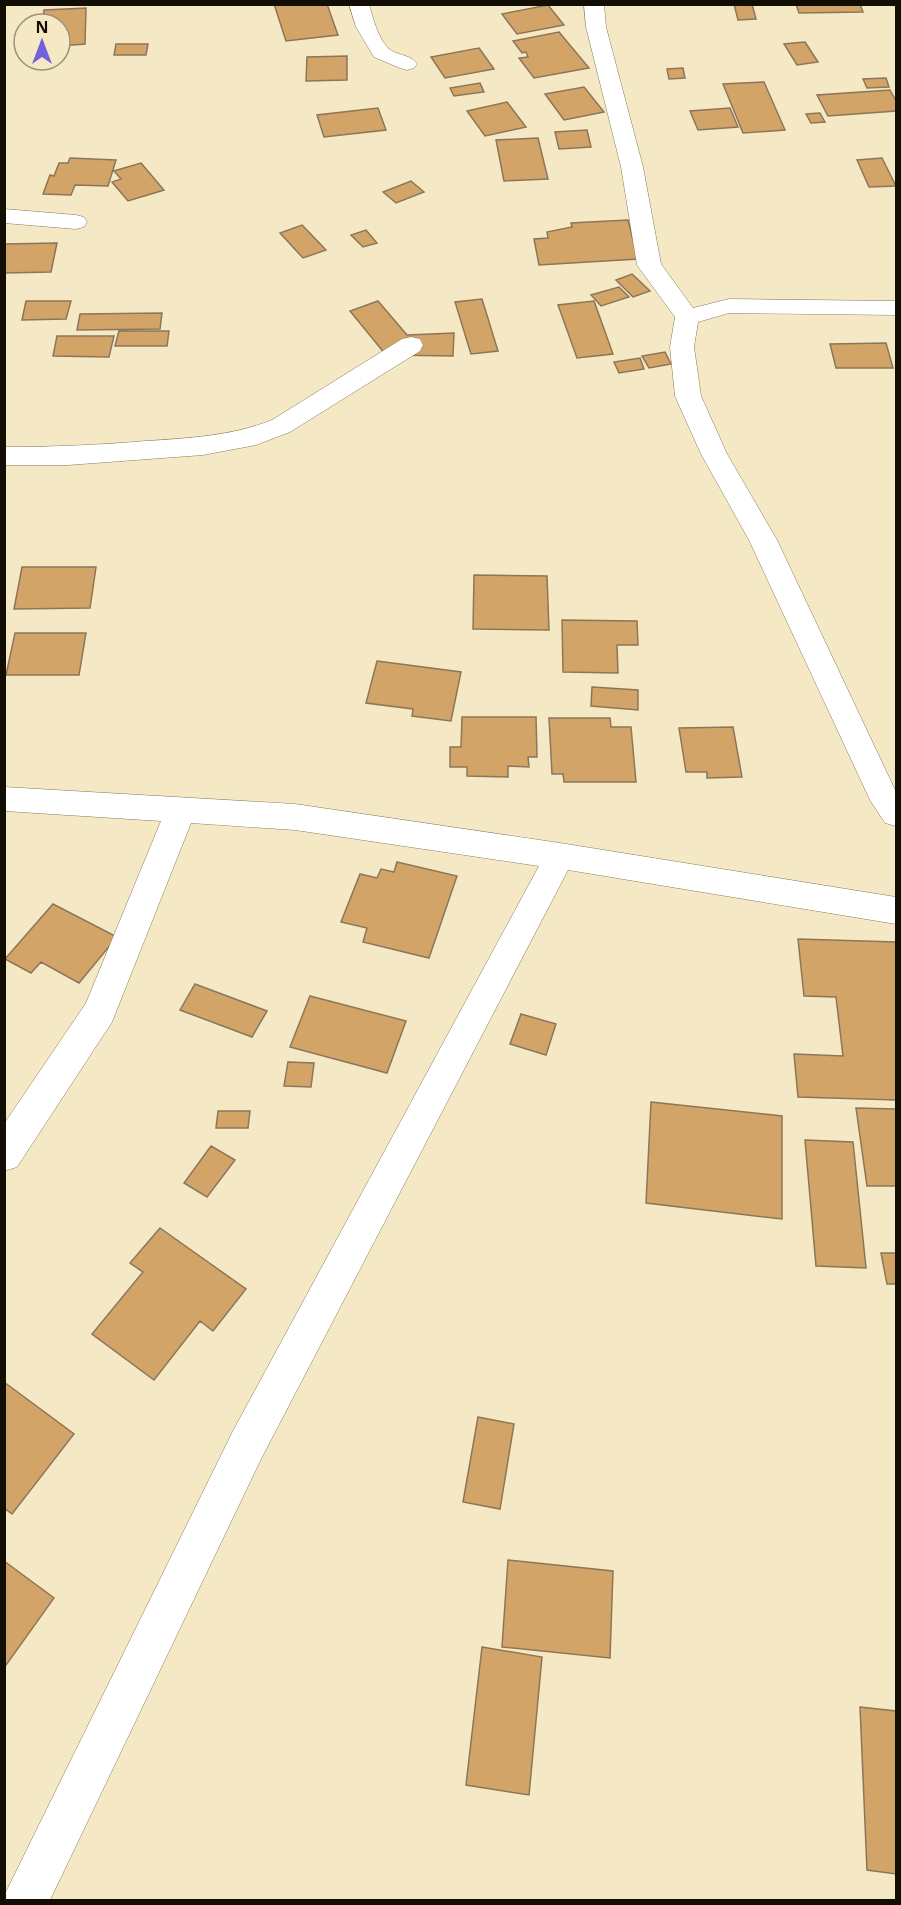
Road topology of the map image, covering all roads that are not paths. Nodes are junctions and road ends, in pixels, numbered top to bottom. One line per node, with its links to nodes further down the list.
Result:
1 (359, 4): 3 (street)
2 (594, 4): 7 (street)
3 (407, 64)
4 (4, 216): 5 (street)
5 (76, 222)
6 (897, 308): 7 (street)
7 (687, 317): 12 (street)
8 (411, 345): 9 (street)
9 (4, 456)
10 (4, 800): 11 (street)
11 (181, 810): 13 (street); 15 (street)
12 (897, 814)
13 (560, 856): 14 (street); 16 (street)
14 (897, 910)
15 (4, 1155)
16 (26, 1900)

